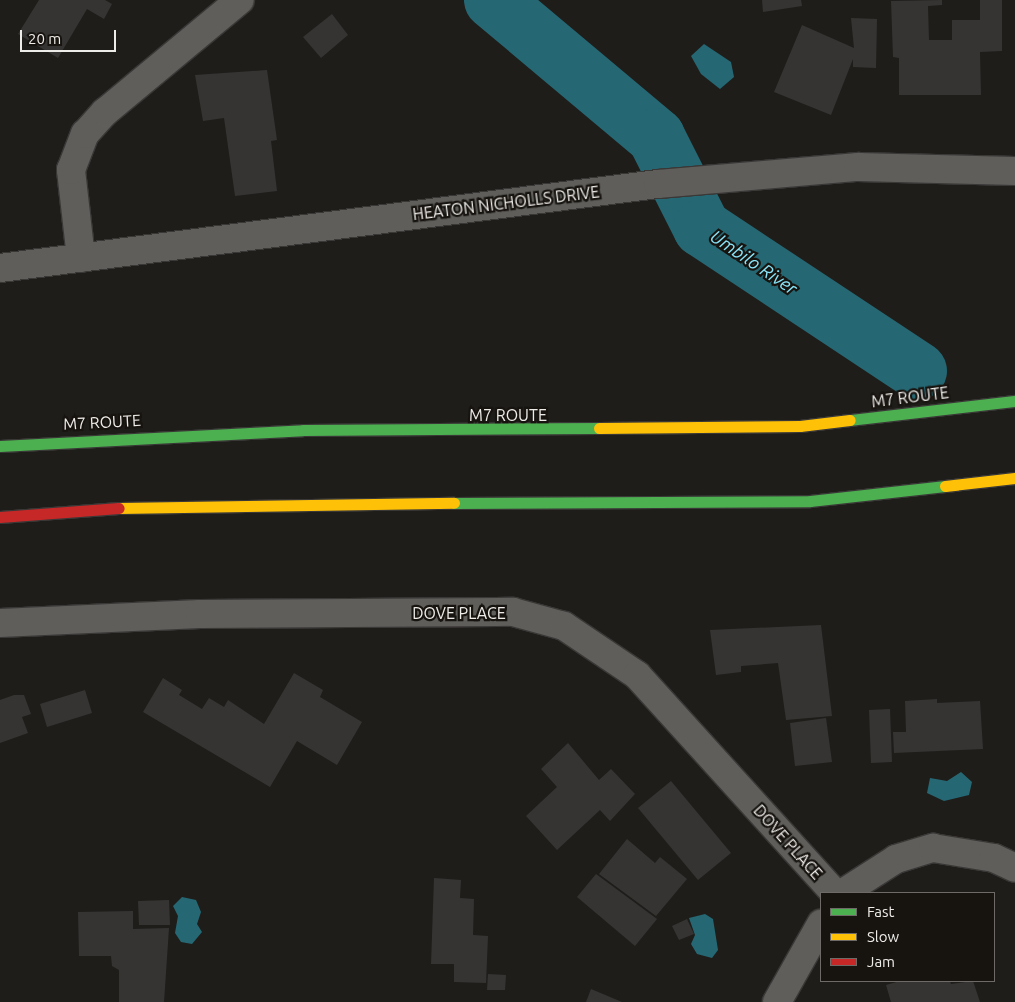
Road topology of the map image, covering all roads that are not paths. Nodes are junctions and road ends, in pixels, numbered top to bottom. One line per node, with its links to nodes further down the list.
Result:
1 (240, 0): 3 (street)
2 (1015, 171): 3 (street, HEATON NICHOLLS DRIVE)
3 (82, 258): 4 (street, HEATON NICHOLLS DRIVE)
4 (0, 268)
5 (1015, 401): 6 (highway, M7 ROUTE)
6 (0, 446)
7 (1015, 478): 8 (highway)
8 (0, 517)
9 (0, 623): 11 (street, DOVE PLACE)
10 (1015, 868): 12 (street)
11 (834, 892)
12 (845, 892)
13 (820, 926): 14 (street)
14 (777, 1002)

